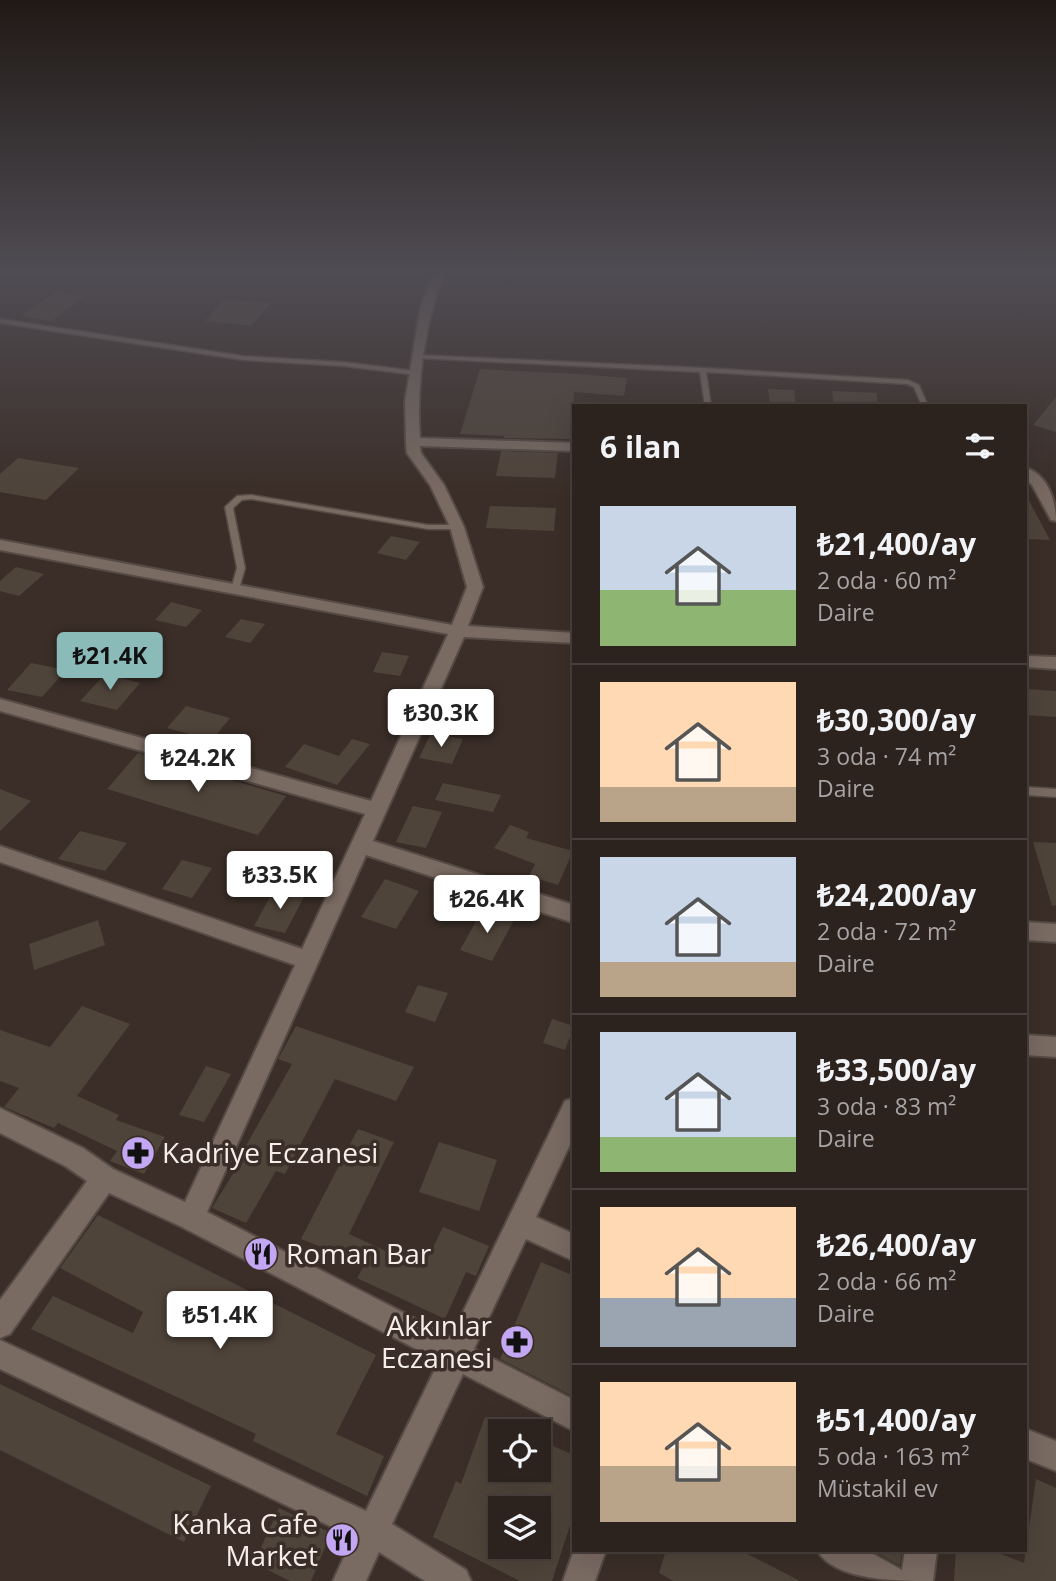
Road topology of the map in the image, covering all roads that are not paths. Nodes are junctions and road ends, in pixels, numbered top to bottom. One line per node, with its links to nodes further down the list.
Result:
1 (176, 348): 5 (lane)
2 (420, 348): 3 (street)
3 (418, 357): 4 (lane); 5 (street)
4 (703, 370): 6 (lane); 7 (lane)
5 (416, 373): 8 (street)
6 (708, 404)
7 (924, 404)
8 (413, 442): 9 (street); 12 (street)
9 (572, 447)
10 (1027, 473): 11 (street)
11 (1056, 517)
12 (457, 527): 14 (lane); 15 (street)
13 (0, 545): 14 (street)
14 (235, 589): 15 (street)
15 (458, 631): 16 (street); 22 (street)
16 (572, 638)
17 (1027, 662): 18 (street)
18 (1056, 663)
19 (0, 705): 22 (street)
20 (1027, 791): 21 (lane)
21 (1056, 793)
22 (376, 810): 23 (street)
23 (360, 845): 25 (street); 28 (street)
24 (0, 854): 28 (street)
25 (572, 913)
26 (1027, 932): 27 (street)
27 (1056, 933)
28 (308, 960): 34 (street)
29 (1027, 1045): 30 (street)
30 (1056, 1047)
31 (572, 1113): 35 (street)
32 (0, 1120): 33 (street)
33 (104, 1178): 34 (street); 37 (street)
34 (191, 1218): 39 (street)
35 (520, 1223): 36 (street); 39 (street)
36 (572, 1247)
37 (0, 1324)
38 (0, 1353): 43 (street)
39 (457, 1356): 40 (street); 43 (street)
40 (572, 1415)
41 (1027, 1444): 42 (street)
42 (1056, 1456)
43 (373, 1530): 47 (street); 48 (street)
44 (589, 1552): 49 (street)
45 (837, 1552): 50 (street)
46 (922, 1552): 51 (street)
47 (349, 1581)
48 (455, 1581)
49 (579, 1581)
50 (891, 1581)
51 (917, 1581)

